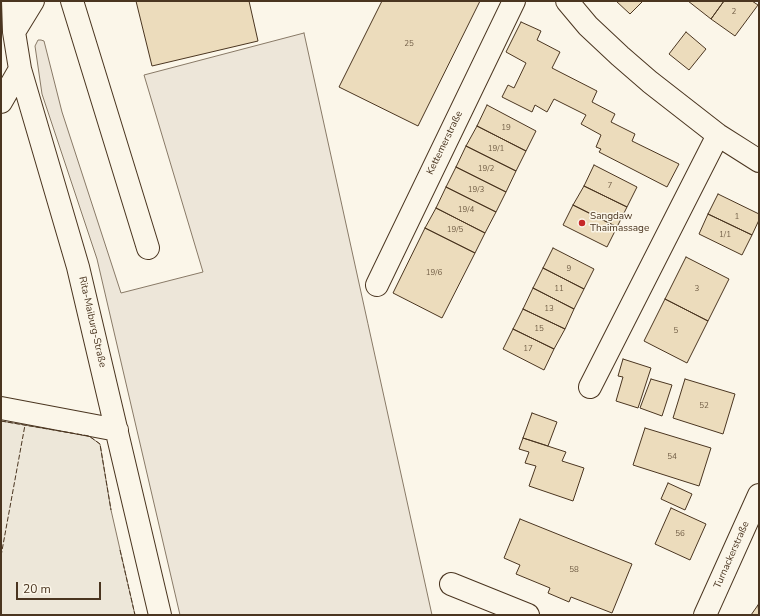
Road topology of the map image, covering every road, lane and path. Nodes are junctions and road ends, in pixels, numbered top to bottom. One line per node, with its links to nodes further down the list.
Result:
1 (14, 1): 6 (street, Rita-Maiburg-Straße)
2 (33, 1): 6 (street)
3 (72, 1): 11 (street)
4 (514, 1): 12 (street, Kettemerstraße)
5 (567, 1): 9 (street)
6 (14, 32): 7 (street, Rita-Maiburg-Straße)
7 (20, 69): 8 (street); 15 (street, Rita-Maiburg-Straße)
8 (1, 102)
9 (718, 135): 10 (street); 13 (street)
10 (759, 161)
11 (148, 248)
12 (377, 285)
13 (590, 387)
14 (1, 408): 15 (street)
15 (117, 430): 18 (street, Rita-Maiburg-Straße)
16 (759, 495): 20 (street, Turnackerstraße)
17 (452, 584): 19 (street)
18 (160, 615)
19 (528, 615)
20 (705, 615)

